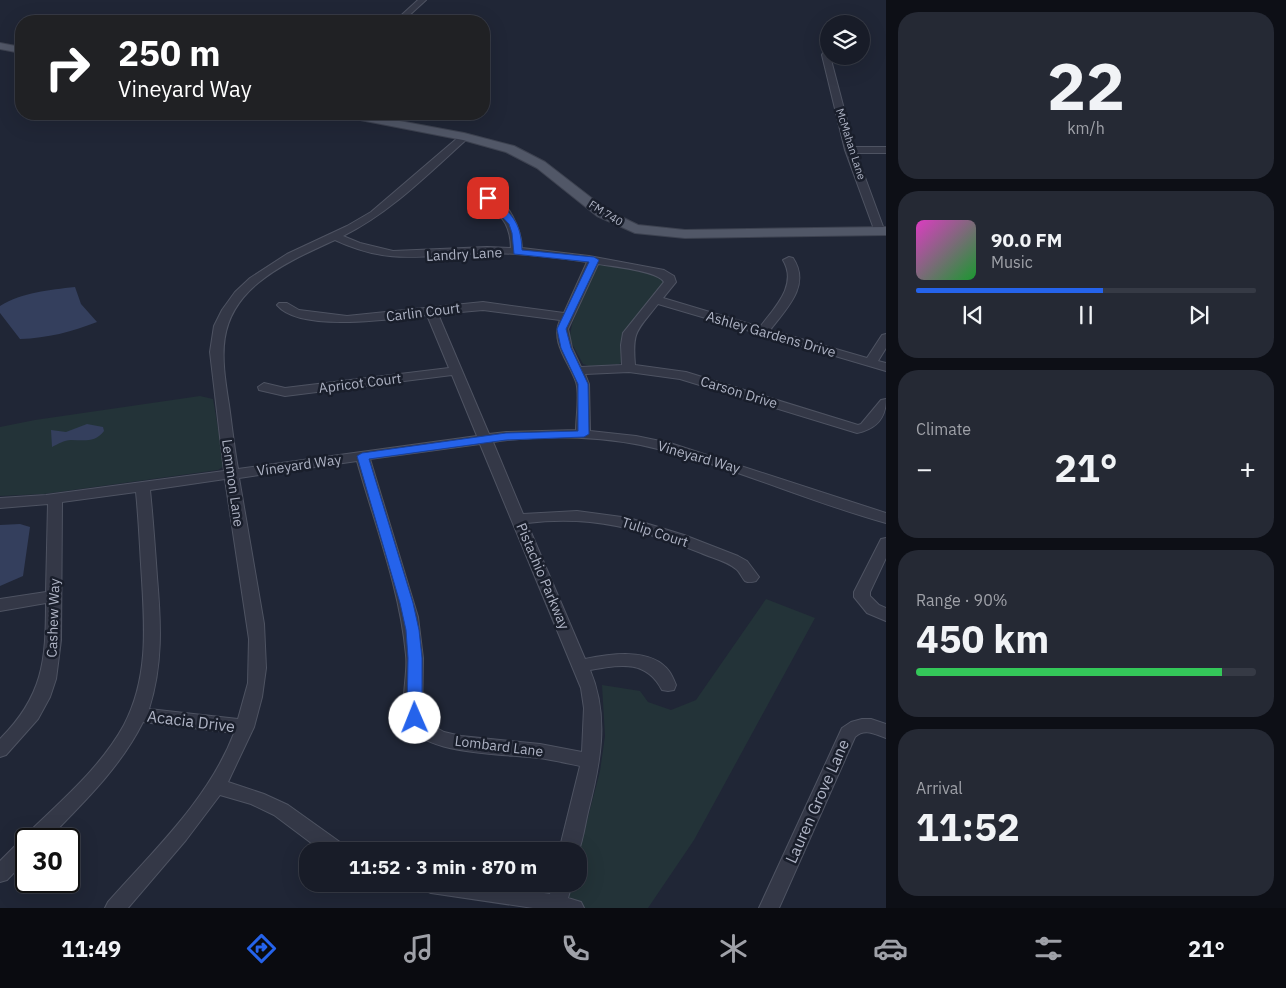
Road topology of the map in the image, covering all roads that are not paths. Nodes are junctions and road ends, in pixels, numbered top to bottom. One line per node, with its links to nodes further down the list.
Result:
1 (422, 0): 2 (street)
2 (406, 15)
3 (0, 46): 4 (main road)
4 (15, 49)
5 (829, 65): 8 (street, McMahan Lane)
6 (376, 120): 7 (main road, FM 740 / FM 740)
7 (464, 137): 11 (main road, FM 740 / FM 740); 12 (street, Lemmon Lane)
8 (850, 150): 9 (street); 11 (street, McMahan Lane)
9 (886, 150)
10 (488, 198): 13 (street)
11 (883, 231)
12 (335, 236): 13 (street, Landry Lane); 32 (street, Lemmon Lane)
13 (517, 252): 14 (street, Landry Lane)
14 (594, 260): 16 (street, Landry Lane); 19 (street)
15 (788, 260): 20 (street)
16 (656, 300): 20 (street, Ashley Gardens Drive); 24 (street, Landry Lane)
17 (283, 305): 18 (street, Carlin Court)
18 (431, 311): 19 (street, Carlin Court); 25 (street, Pistachio Parkway)
19 (567, 317): 26 (street)
20 (763, 331): 22 (street, Ashley Gardens Drive)
21 (886, 338): 22 (street)
22 (870, 363): 23 (street, Ashley Gardens Drive)
23 (886, 367)
24 (629, 368): 26 (street, Carson Drive); 28 (street, Carson Drive)
25 (456, 370): 27 (street, Apricot Court); 30 (street, Pistachio Parkway)
26 (578, 371): 29 (street)
27 (264, 387)
28 (886, 403)
29 (584, 434): 30 (street, Vineyard Way); 36 (street, Vineyard Way)
30 (485, 439): 31 (street, Vineyard Way); 37 (street, Pistachio Parkway)
31 (362, 456): 32 (street, Vineyard Way); 49 (street, Lombard Lane)
32 (231, 474): 33 (street, Vineyard Way); 46 (street, Lemmon Lane)
33 (143, 487): 34 (street, Vineyard Way); 45 (street)
34 (55, 499): 35 (street, Vineyard Way); 40 (street, Cashew Way)
35 (0, 503)
36 (886, 518)
37 (519, 519): 39 (street, Tulip Court); 43 (street, Pistachio Parkway)
38 (886, 543): 42 (street)
39 (751, 577)
40 (54, 596): 41 (street); 48 (street, Cashew Way)
41 (0, 605)
42 (886, 615)
43 (581, 666): 44 (street); 49 (street, Pistachio Parkway)
44 (668, 685)
45 (138, 715): 46 (street, Acacia Drive); 51 (street)
46 (245, 727): 50 (street, Lemmon Lane)
47 (886, 731): 60 (street, Lauren Grove Lane)
48 (0, 750)
49 (589, 760): 53 (street, Pistachio Parkway)
50 (216, 786): 52 (street); 59 (street, Lemmon Lane)
51 (46, 828)
52 (322, 842)
53 (571, 842)
54 (15, 859): 55 (street)
55 (0, 874)
56 (480, 892): 58 (street)
57 (563, 892): 58 (street)
58 (566, 906)
59 (114, 908)
60 (769, 908)

